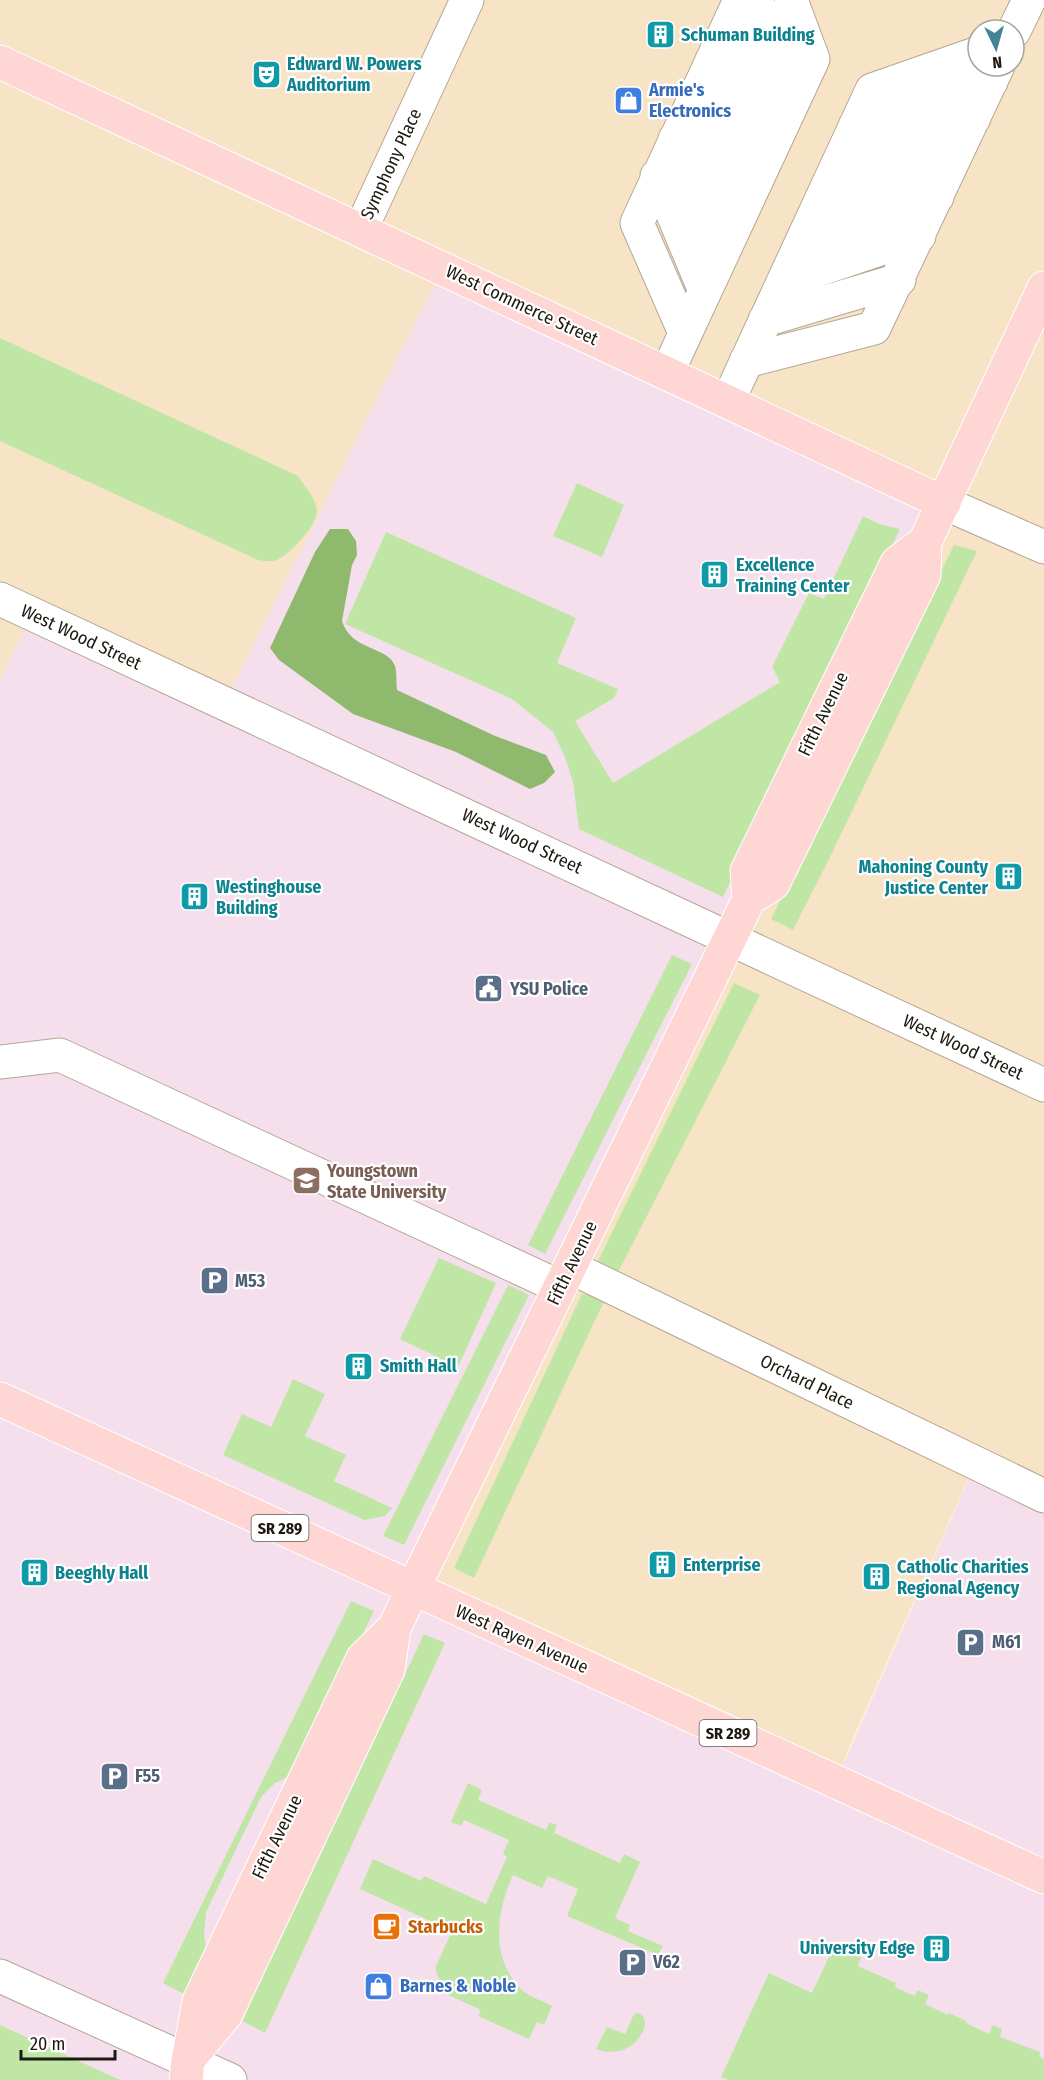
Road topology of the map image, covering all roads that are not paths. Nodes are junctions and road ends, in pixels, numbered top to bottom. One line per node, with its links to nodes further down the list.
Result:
1 (467, 0): 22 (street, Symphony Place)
2 (791, 0): 11 (street)
3 (1029, 0): 5 (street)
4 (742, 6): 6 (street); 11 (street); 13 (street)
5 (1020, 18)
6 (712, 60): 10 (street); 18 (street)
7 (0, 62): 22 (main road, West Commerce Street)
8 (966, 72): 16 (street)
9 (986, 78): 12 (street)
10 (694, 98): 14 (street); 21 (street)
11 (795, 98): 13 (street)
12 (974, 118): 15 (street); 16 (street)
13 (777, 136): 18 (street)
14 (675, 139): 17 (street); 25 (street)
15 (955, 157): 19 (street); 20 (street)
16 (838, 164): 20 (street)
17 (657, 176): 29 (street); 31 (street)
18 (758, 177): 21 (street)
19 (937, 196): 23 (street); 24 (street)
20 (820, 202): 24 (street)
21 (740, 216): 25 (street)
22 (361, 229): 33 (main road, West Commerce Street)
23 (918, 236): 26 (street); 27 (street)
24 (802, 241): 27 (street)
25 (722, 255): 29 (street)
26 (899, 279): 30 (street); 32 (street)
27 (784, 280): 30 (street)
28 (1044, 288): 35 (main road, Fifth Avenue)
29 (705, 291): 31 (street)
30 (765, 320): 32 (street)
31 (685, 333): 33 (street)
32 (746, 361): 34 (street)
33 (667, 373): 34 (main road, West Commerce Street)
34 (728, 401): 35 (main road, West Commerce Street)
35 (944, 503): 36 (street, West Commerce Street); 38 (main road, Fifth Avenue)
36 (1044, 547)
37 (0, 599): 38 (street, West Wood Street)
38 (730, 939): 40 (street, West Wood Street); 41 (main road, Fifth Avenue)
39 (0, 1062): 41 (street, Orchard Place)
40 (1044, 1085)
41 (565, 1277): 43 (street, Orchard Place); 44 (main road, Fifth Avenue)
42 (0, 1399): 44 (main road, West Rayen Avenue / SR 289)
43 (1044, 1496)
44 (413, 1589): 45 (main road, West Rayen Avenue / SR 289); 47 (main road, Fifth Avenue)
45 (1044, 1877)
46 (0, 1976): 47 (street)
47 (181, 2073): 48 (street)
48 (230, 2080)

